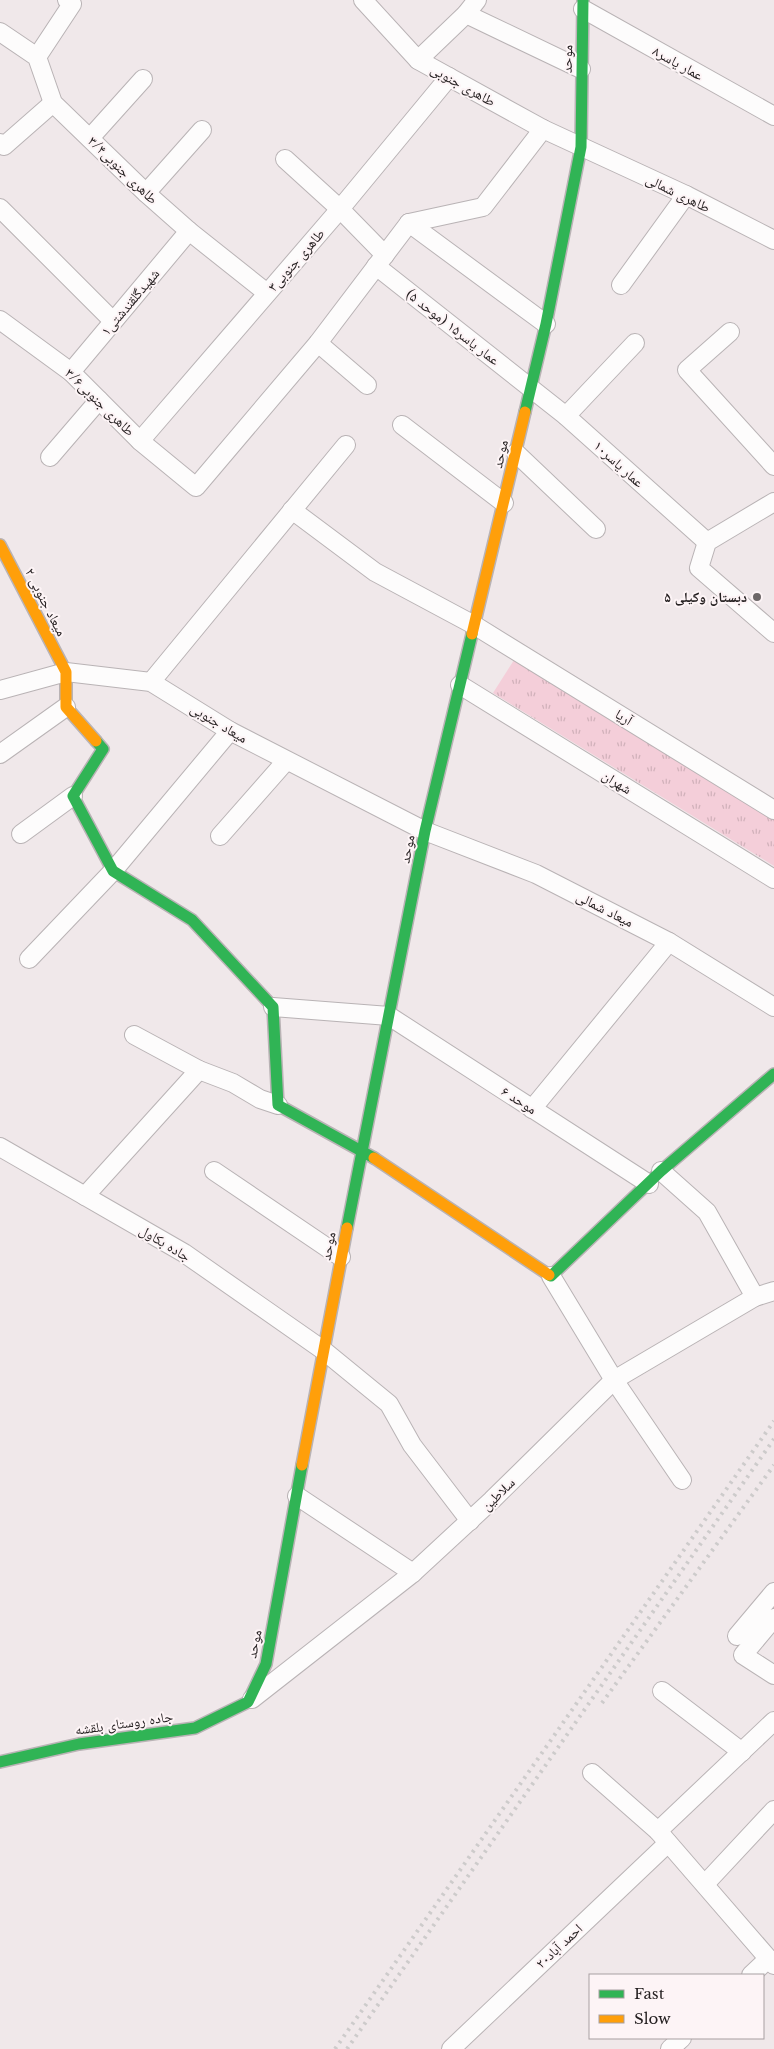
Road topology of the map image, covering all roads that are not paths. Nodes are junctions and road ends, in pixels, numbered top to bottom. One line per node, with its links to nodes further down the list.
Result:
1 (67, 0): 7 (street)
2 (363, 0): 8 (street, طاهری جنوبی)
3 (477, 0): 5 (street)
4 (583, 4): 9 (street, موحد); 13 (street, عمار یاسر۸)
5 (466, 14): 8 (street); 9 (street)
6 (0, 32): 7 (street)
7 (37, 57): 12 (street, طاهری جنوبی۳/۴)
8 (418, 60): 10 (street, طاهری جنوبی)
9 (581, 69): 18 (street, موحد)
10 (449, 77): 14 (street, طاهری جنوبی); 23 (street, طاهری جنوبی۳)
11 (143, 79): 16 (street)
12 (53, 103): 16 (street, طاهری جنوبی۳/۴); 17 (street)
13 (774, 116)
14 (543, 129): 18 (street, طاهری جنوبی); 24 (street)
15 (202, 130): 20 (street)
16 (90, 138): 20 (street, طاهری جنوبی۳/۴)
17 (0, 143)
18 (581, 147): 21 (street, طاهری شمالی); 32 (street, موحد)
19 (285, 159): 23 (street, عمار یاسر۱۵ (موحد ۵))
20 (146, 193): 25 (street, طاهری جنوبی۳/۴)
21 (686, 195): 26 (street, طاهری شمالی); 28 (street)
22 (0, 208): 31 (street)
23 (340, 209): 27 (street, عمار یاسر۱۵ (موحد ۵)); 29 (street, طاهری جنوبی۳)
24 (409, 223): 27 (street); 32 (street)
25 (189, 231): 29 (street, طاهری جنوبی۳/۴); 31 (street, شهیدگلقندشتی۱)
26 (774, 240)
27 (380, 260): 34 (street); 38 (street, عمار یاسر۱۵ (موحد ۵))
28 (621, 285)
29 (267, 293): 42 (street, طاهری جنوبی۳)
30 (0, 320): 36 (street, طاهری جنوبی۳/۶)
31 (113, 321): 36 (street, شهیدگلقندشتی۱)
32 (546, 324): 38 (street, موحد)
33 (730, 332): 46 (street)
34 (318, 343): 37 (street); 42 (street, طاهری جنوبی۳/۶)
35 (635, 343): 40 (street)
36 (71, 372): 39 (street, طاهری جنوبی۳/۶)
37 (367, 385)
38 (531, 388): 40 (street, عمار یاسر۱۰); 44 (street, موحد)
39 (99, 400): 42 (street, طاهری جنوبی۳/۶); 45 (street)
40 (566, 416): 51 (street, عمار یاسر۱۰)
41 (402, 425): 48 (street)
42 (140, 440)
43 (346, 445): 49 (street)
44 (516, 453): 48 (street, موحد); 50 (street)
45 (50, 457)
46 (774, 466)
47 (774, 502): 51 (street)
48 (504, 503): 53 (street, موحد)
49 (292, 510): 53 (street, آریا); 56 (street)
50 (596, 529)
51 (707, 542): 54 (street)
52 (0, 546): 55 (street, میعاد جنوبی ۲)
53 (474, 625): 57 (street, موحد); 64 (street, آریا)
54 (774, 633)
55 (66, 672): 56 (street, میعاد جنوبی); 58 (street, میعاد جنوبی); 59 (street)
56 (151, 682): 60 (street, میعاد جنوبی)
57 (460, 685): 65 (street, موحد); 69 (street, شهران)
58 (0, 690)
59 (66, 707): 61 (street); 63 (street)
60 (230, 731): 62 (street, میعاد جنوبی); 68 (street)
61 (0, 754)
62 (286, 761): 65 (street, میعاد جنوبی); 67 (street)
63 (73, 796): 66 (street); 68 (street)
64 (774, 810)
65 (425, 831): 70 (street, میعاد شمالی); 74 (street, موحد)
66 (21, 834)
67 (220, 836)
68 (113, 871): 71 (street); 72 (street)
69 (774, 879)
70 (669, 942): 73 (street, میعاد شمالی); 79 (street)
71 (29, 959)
72 (273, 1007): 74 (street); 78 (street)
73 (774, 1007)
74 (389, 1016): 79 (street, موحد ۶); 81 (street, موحد)
75 (134, 1035): 76 (street)
76 (199, 1070): 78 (street); 85 (street)
77 (774, 1074): 83 (street)
78 (278, 1105): 81 (street)
79 (532, 1109): 84 (street, موحد ۶)
80 (0, 1148): 85 (street, جاده بکاول)
81 (362, 1150): 86 (street, موحد); 87 (street)
82 (214, 1172): 86 (street)
83 (662, 1172): 84 (street); 89 (street)
84 (649, 1184): 87 (street)
85 (85, 1196): 90 (street, جاده بکاول)
86 (341, 1258): 90 (street, موحد)
87 (551, 1276): 91 (street)
88 (774, 1291): 89 (street, سلاطین)
89 (755, 1297): 91 (street, سلاطین)
90 (323, 1350): 93 (street, موحد); 94 (street, جاده بکاول)
91 (614, 1380): 92 (street); 94 (street, سلاطین)
92 (682, 1480)
93 (297, 1496): 95 (street); 101 (street, موحد)
94 (470, 1521): 95 (street, سلاطین)
95 (413, 1573): 101 (street, سلاطین)
96 (774, 1592): 98 (street)
97 (774, 1618): 99 (street)
98 (737, 1636)
99 (774, 1675)
100 (662, 1691): 103 (street)
101 (248, 1702): 104 (street, جاده روستای بلقشه)
102 (774, 1721): 103 (street, احمد آباد۲۰)
103 (742, 1752): 107 (street, احمد آباد۲۰)
104 (0, 1762)
105 (592, 1773): 107 (street)
106 (774, 1810): 108 (street)
107 (663, 1837): 108 (street); 112 (street, احمد آباد۲۰)
108 (705, 1884): 109 (street)
109 (771, 1962): 110 (street)
110 (753, 1974)
111 (681, 2039): 113 (street)
112 (451, 2049)
113 (670, 2049)

